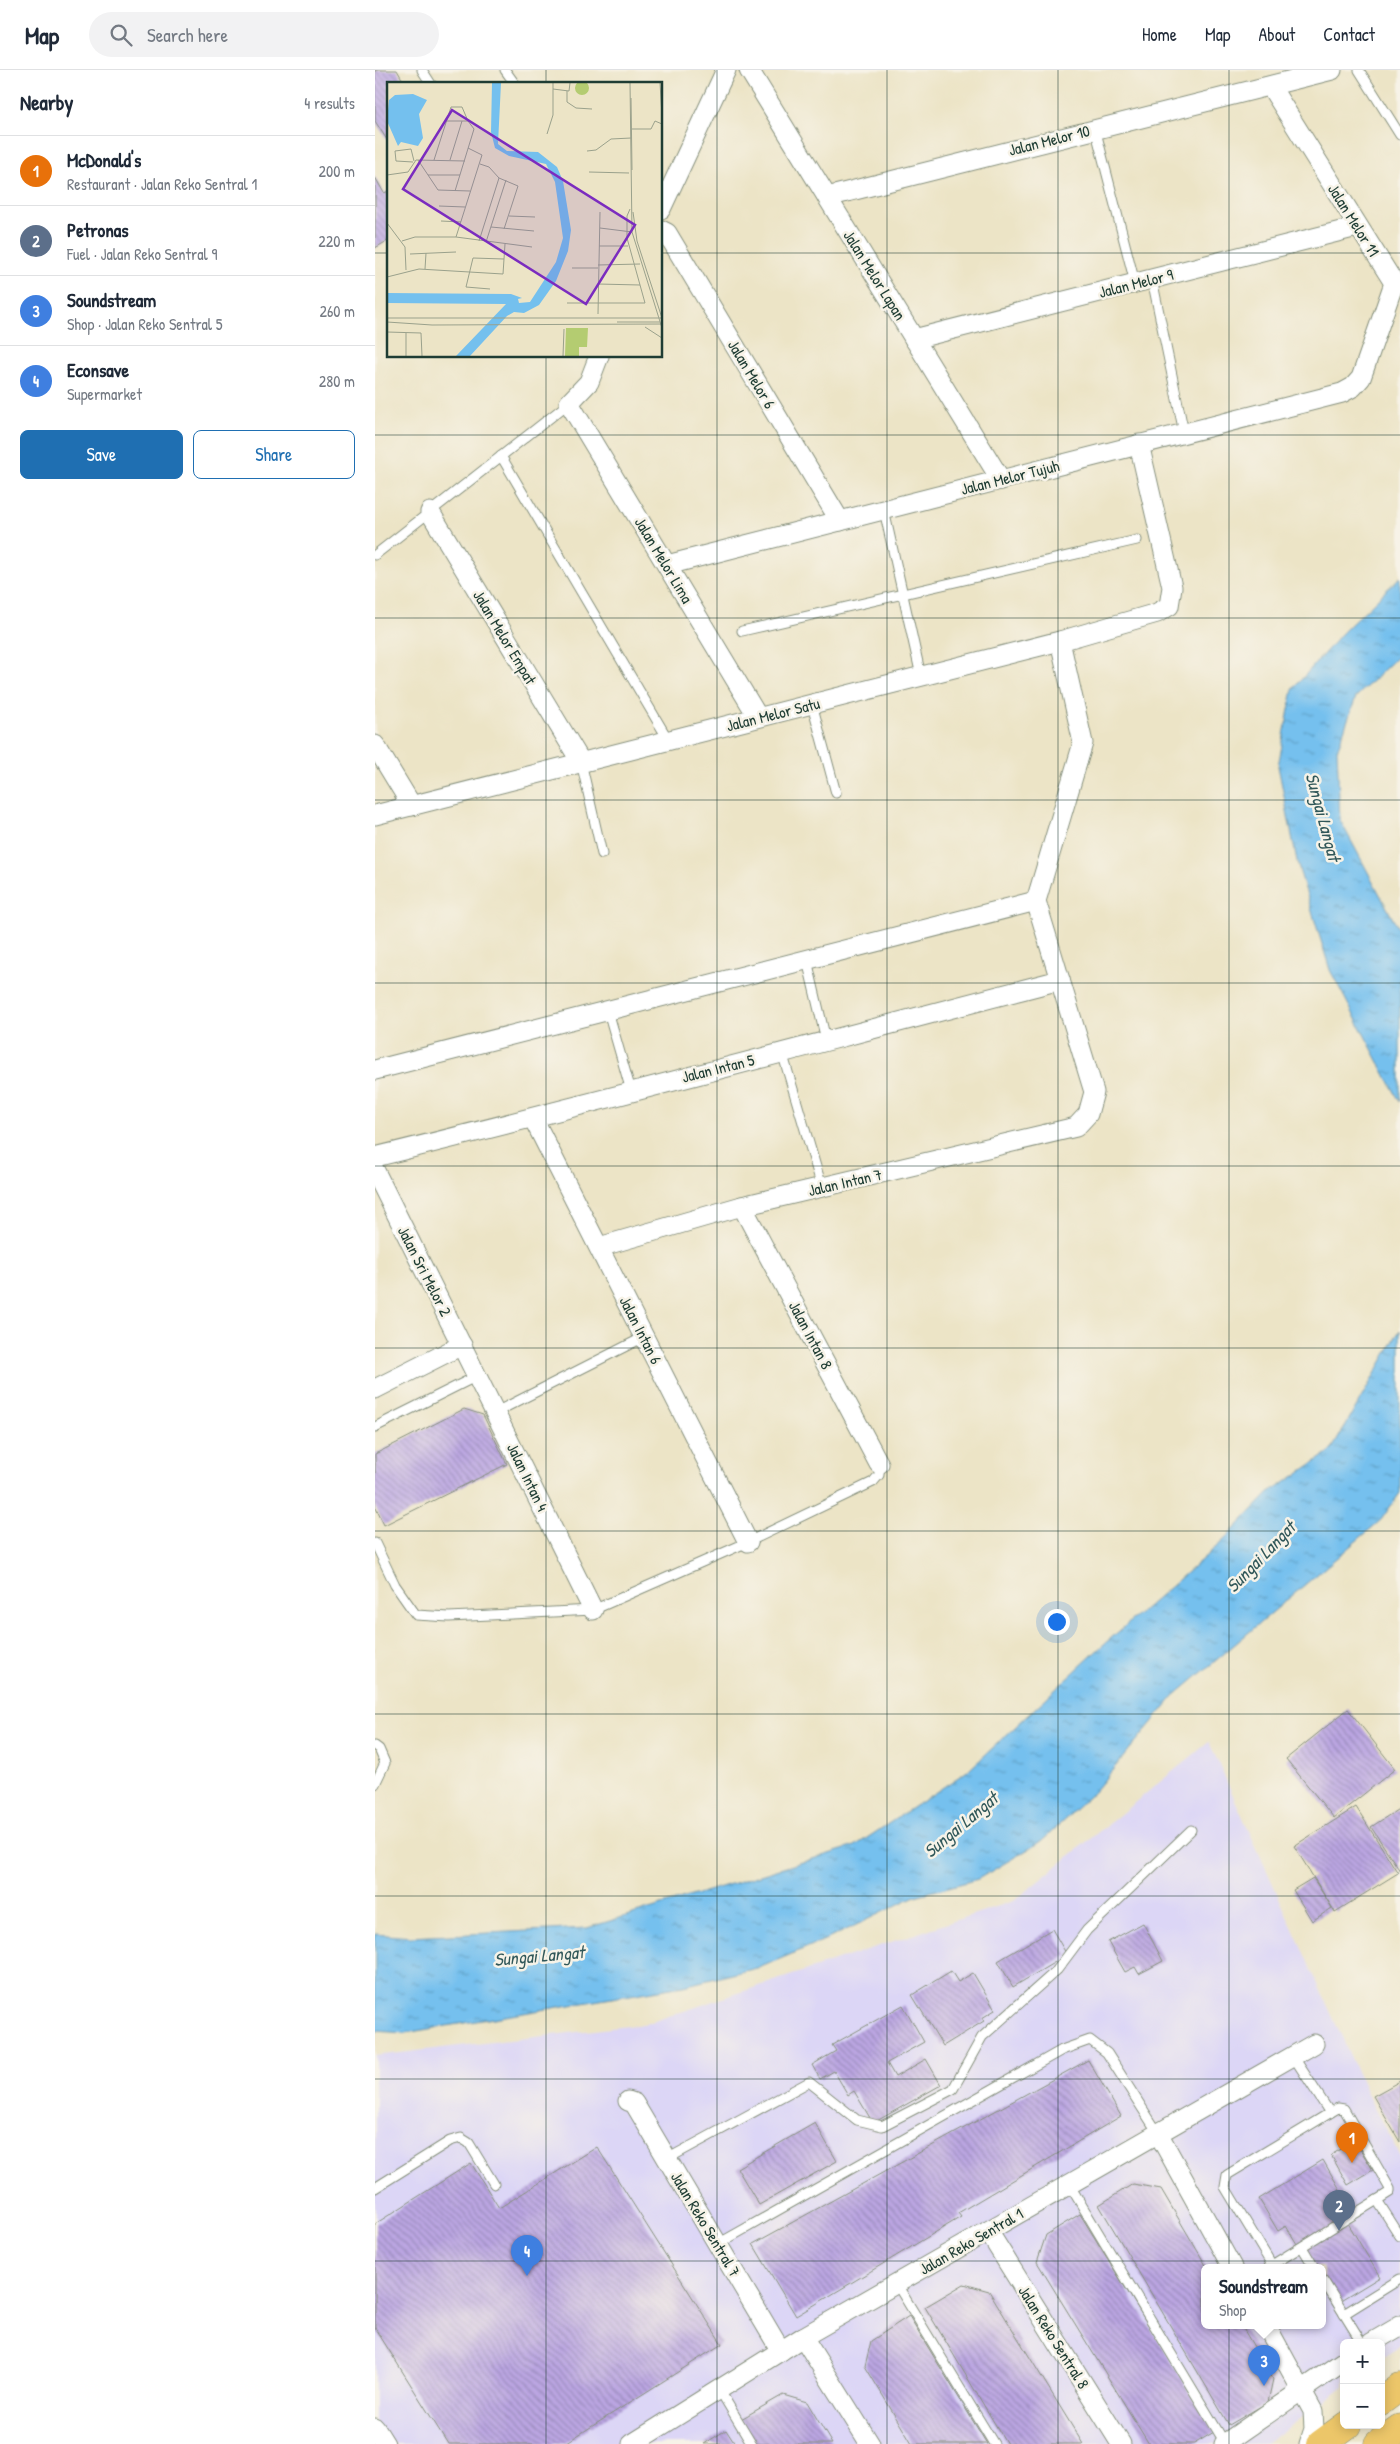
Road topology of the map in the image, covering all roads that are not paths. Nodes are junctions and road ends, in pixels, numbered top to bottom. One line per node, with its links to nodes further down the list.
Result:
1 (422, 70): 7 (lane)
2 (505, 70): 8 (lane)
3 (726, 70): 13 (street)
4 (749, 70): 12 (street, Jalan Melor Lapan)
5 (1332, 70): 9 (street, Jalan Melor 10)
6 (1359, 70): 11 (lane)
7 (430, 82)
8 (514, 82)
9 (1271, 87): 10 (street, Jalan Melor 10); 14 (street, Jalan Melor 11)
10 (1095, 128): 12 (street, Jalan Melor 10); 17 (lane)
11 (1400, 136)
12 (827, 197): 18 (street, Jalan Melor Lapan)
13 (663, 206)
14 (1357, 227): 16 (street, Jalan Melor 11); 17 (street, Jalan Melor 9)
15 (663, 231): 28 (street, Jalan Melor 6)
16 (1397, 278): 20 (street, Jalan Melor 11)
17 (1143, 281): 18 (street, Jalan Melor 9); 22 (lane)
18 (915, 339): 25 (street, Jalan Melor Lapan)
19 (598, 358): 21 (street)
20 (1353, 387): 22 (street, Jalan Melor Tujuh)
21 (569, 403): 24 (lane); 31 (street, Jalan Melor Lima)
22 (1185, 433): 23 (street, Jalan Melor Tujuh)
23 (1139, 444): 25 (street, Jalan Melor Tujuh); 34 (street, Jalan Melor Satu)
24 (501, 456): 27 (lane); 38 (lane)
25 (1001, 480): 26 (street, Jalan Melor Tujuh)
26 (884, 510): 28 (street, Jalan Melor Tujuh); 32 (lane)
27 (429, 512): 30 (lane); 40 (street, Jalan Melor Empat)
28 (840, 521): 31 (street, Jalan Melor Tujuh)
29 (1137, 540): 32 (lane)
30 (375, 555)
31 (667, 565): 37 (street, Jalan Melor Lima)
32 (903, 596): 33 (lane); 35 (lane)
33 (742, 632)
34 (1059, 641): 35 (street, Jalan Melor Satu); 45 (street)
35 (921, 676): 36 (street, Jalan Melor Satu)
36 (812, 704): 37 (street, Jalan Melor Satu); 41 (lane)
37 (758, 717): 38 (street, Jalan Melor Satu)
38 (669, 741): 40 (street, Jalan Melor Satu)
39 (375, 745): 42 (street)
40 (581, 762): 42 (street, Jalan Melor Satu); 44 (lane)
41 (836, 793)
42 (412, 806): 43 (street, Jalan Melor Satu)
43 (375, 815)
44 (602, 854)
45 (1036, 901): 46 (street); 47 (street)
46 (807, 960): 48 (street); 49 (lane)
47 (1060, 980): 49 (street, Jalan Intan 5); 56 (street, Jalan Intan 7)
48 (608, 1011): 51 (street); 52 (lane)
49 (826, 1040): 50 (street, Jalan Intan 5)
50 (782, 1052): 52 (street, Jalan Intan 5); 56 (lane)
51 (375, 1070)
52 (631, 1091): 53 (street, Jalan Intan 5)
53 (533, 1118): 54 (street, Jalan Intan 5); 58 (street, Jalan Intan 6)
54 (375, 1157)
55 (375, 1171): 60 (street, Jalan Sri Melor 2)
56 (822, 1187): 57 (street, Jalan Intan 7)
57 (742, 1206): 58 (street, Jalan Intan 7); 65 (street, Jalan Intan 8)
58 (599, 1247): 59 (street, Jalan Intan 6)
59 (644, 1337): 63 (lane); 66 (street, Jalan Intan 6)
60 (462, 1345): 61 (street, Jalan Intan 4); 62 (street)
61 (477, 1376): 63 (street, Jalan Intan 4); 64 (lane)
62 (375, 1389)
63 (496, 1412): 68 (street, Jalan Intan 4)
64 (375, 1427)
65 (879, 1464): 66 (lane)
66 (748, 1542): 68 (lane)
67 (375, 1543): 68 (lane)
68 (593, 1610)
69 (375, 1746): 70 (lane)
70 (375, 1784)
71 (1191, 1830): 77 (lane)
72 (1314, 2044): 73 (street, Jalan Reko Sentral 1)
73 (1293, 2056): 75 (lane); 76 (street, Jalan Reko Sentral 1)
74 (628, 2101): 77 (street, Jalan Reko Sentral 7)
75 (1329, 2114): 81 (lane); 87 (lane)
76 (1158, 2133): 79 (street, Jalan Reko Sentral 1); 84 (lane); 86 (street)
77 (667, 2159): 84 (street, Jalan Reko Sentral 7)
78 (494, 2184): 80 (lane)
79 (1069, 2184): 82 (street, Jalan Reko Sentral 1); 107 (lane)
80 (375, 2188)
81 (1377, 2200): 83 (lane); 85 (lane)
82 (988, 2231): 91 (street, Jalan Reko Sentral 1); 113 (street, Jalan Reko Sentral 8)
83 (1400, 2236)
84 (718, 2244): 99 (street, Jalan Reko Sentral 7)
85 (1302, 2247): 88 (lane); 89 (lane)
86 (1231, 2264)
87 (1270, 2264)
88 (1274, 2264)
89 (1313, 2264)
90 (1400, 2279): 93 (lane)
91 (896, 2283): 96 (street, Jalan Reko Sentral 1); 112 (lane)
92 (1326, 2285): 93 (lane)
93 (1344, 2314): 97 (lane)
94 (1400, 2326): 98 (street)
95 (1268, 2329): 101 (street)
96 (803, 2337): 99 (street, Jalan Reko Sentral 1); 111 (street)
97 (1360, 2339)
98 (1378, 2339)
99 (781, 2351): 103 (street, Jalan Reko Sentral 1)
100 (1340, 2363): 101 (street)
101 (1303, 2388): 107 (street); 114 (street)
102 (1400, 2388): 104 (main road)
103 (719, 2389): 109 (street, Jalan Reko Sentral 1); 110 (lane)
104 (1385, 2398)
105 (375, 2428): 108 (street)
106 (1342, 2429): 115 (main road)
107 (1224, 2443)
108 (385, 2444)
109 (632, 2444)
110 (752, 2444)
111 (870, 2444)
112 (994, 2444)
113 (1121, 2444)
114 (1309, 2444)
115 (1321, 2444)

